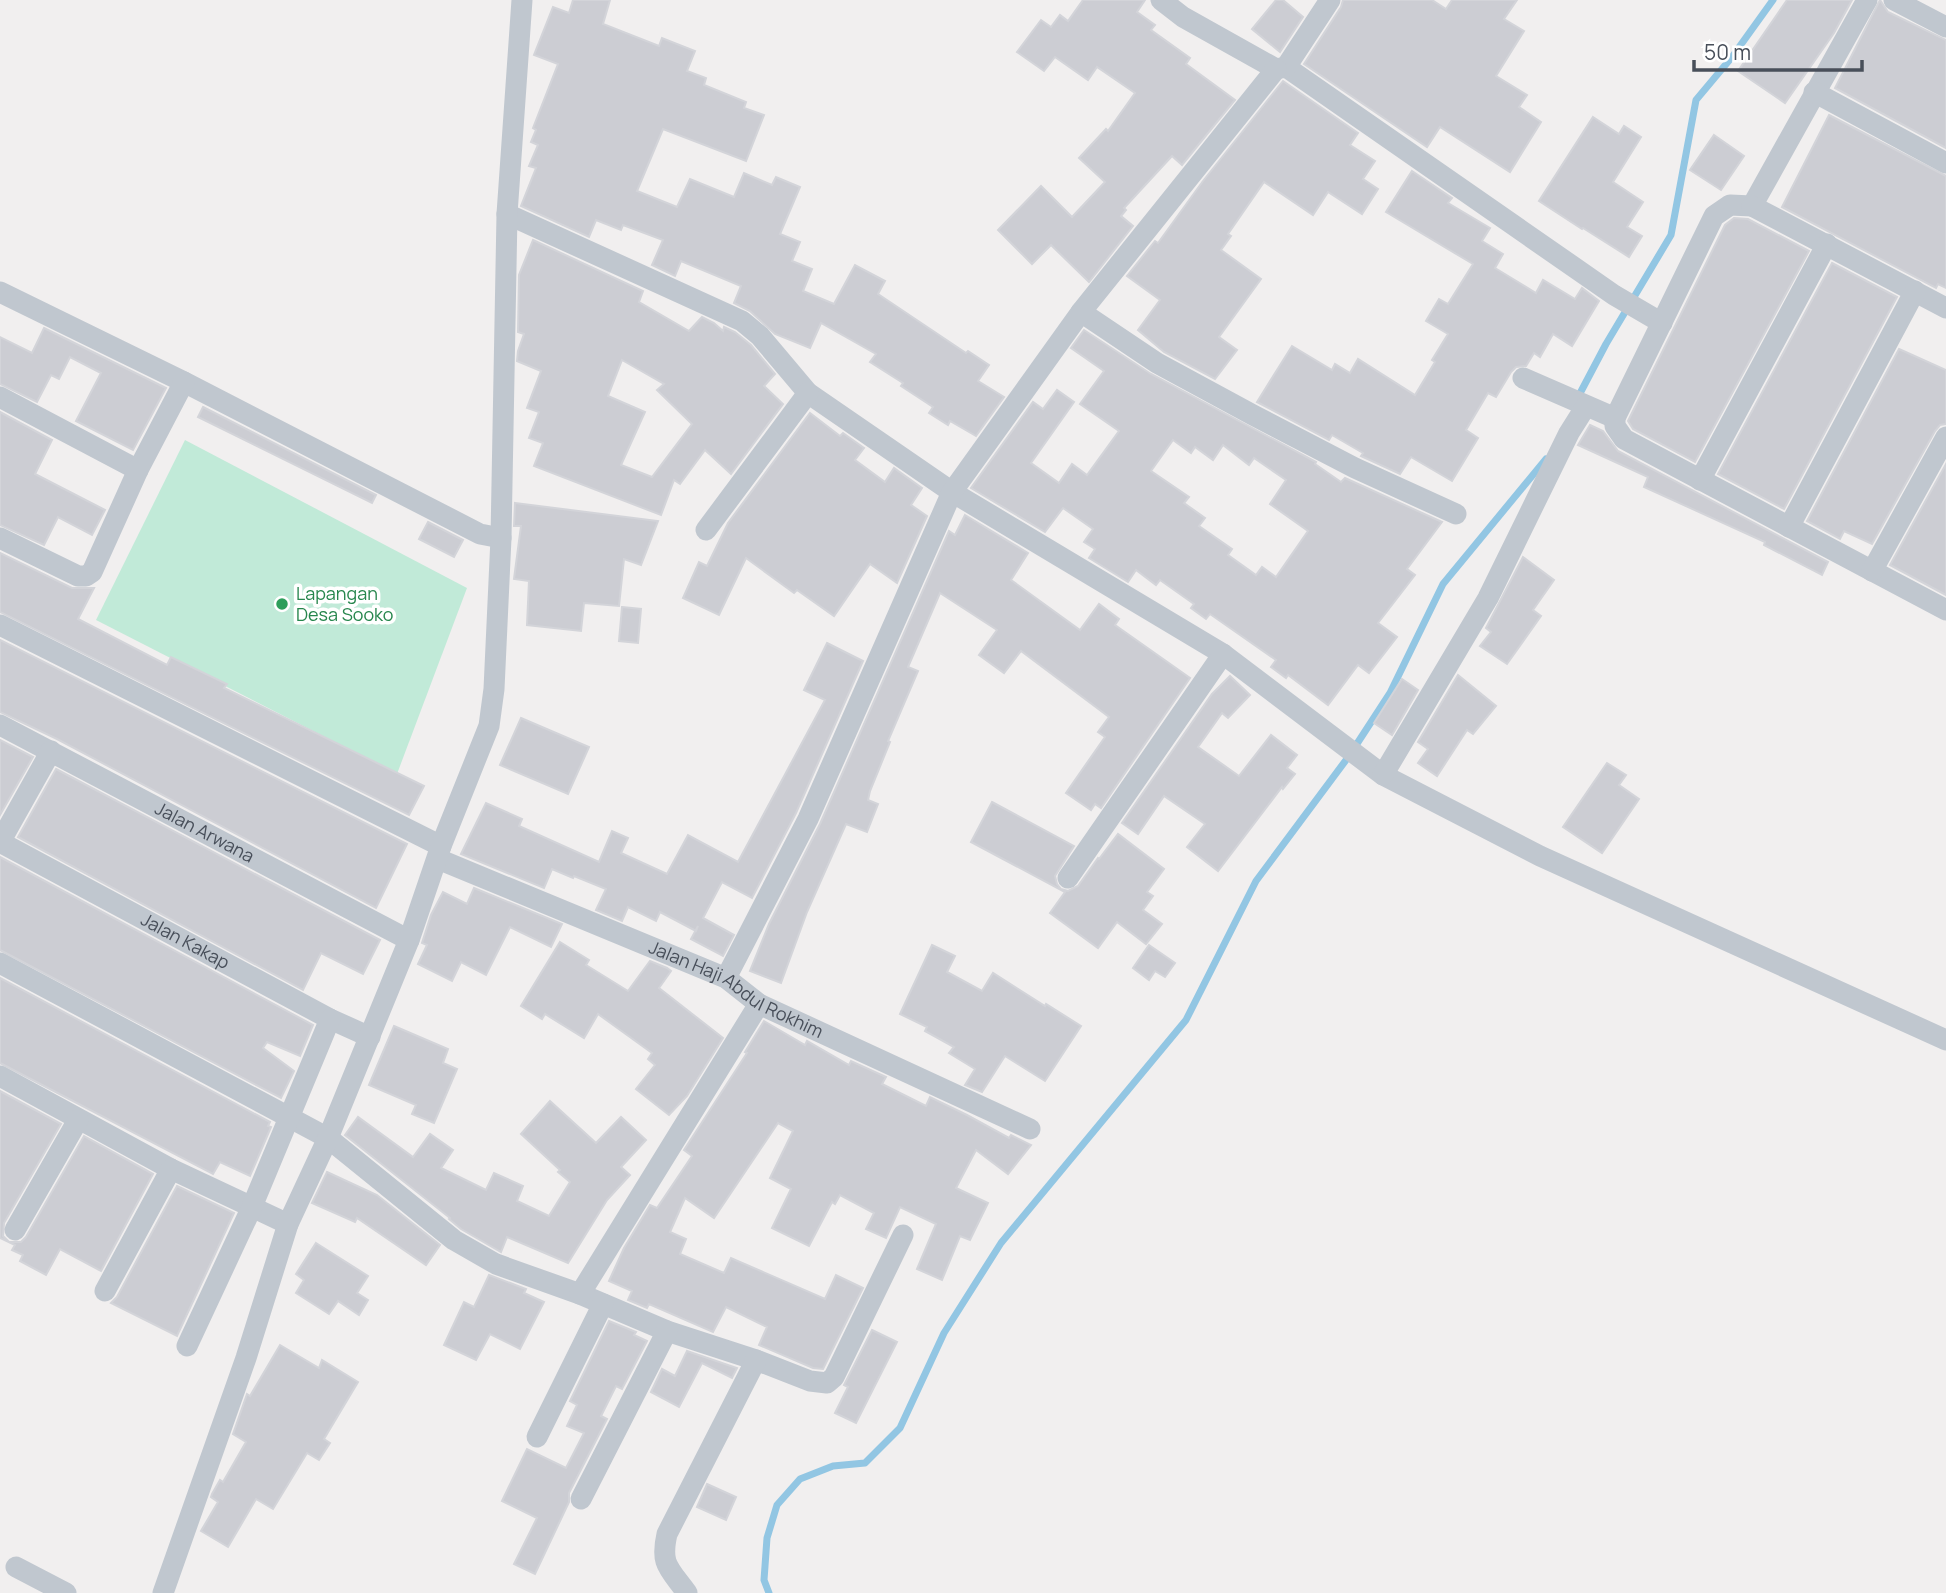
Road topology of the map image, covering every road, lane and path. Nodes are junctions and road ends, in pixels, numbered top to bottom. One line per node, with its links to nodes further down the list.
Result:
1 (522, 0): 11 (street)
2 (1161, 0): 7 (street)
3 (1330, 0): 7 (street)
4 (1867, 0): 8 (street)
5 (1894, 0): 6 (street)
6 (1946, 27)
7 (1281, 68): 16 (street); 17 (street)
8 (1814, 92): 9 (street); 10 (street)
9 (1946, 163)
10 (1752, 206): 12 (street); 17 (street)
11 (506, 214): 20 (street); 32 (street)
12 (1827, 244): 13 (street); 26 (street)
13 (1914, 291): 15 (street); 29 (street)
14 (0, 292): 19 (street)
15 (1946, 308)
16 (1081, 312): 27 (street); 28 (street)
17 (1662, 323): 23 (street)
18 (1523, 378): 22 (street)
19 (184, 382): 25 (street); 32 (street)
20 (808, 393): 27 (street); 30 (street)
21 (0, 397): 25 (street)
22 (1578, 402): 23 (street); 39 (street)
23 (1615, 418): 26 (street)
24 (1946, 437): 33 (street)
25 (138, 470): 31 (street)
26 (1700, 480): 29 (street)
27 (952, 492): 36 (street); 45 (street)
28 (1456, 514)
29 (1789, 527): 33 (street)
30 (706, 530)
31 (0, 538)
32 (501, 538): 41 (street)
33 (1872, 571): 34 (street)
34 (1946, 610)
35 (0, 625): 41 (street, Jalan Haji Abdul Rokhim)
36 (1223, 654): 39 (street); 42 (street)
37 (0, 725): 38 (street, Jalan Arwana)
38 (51, 751): 40 (street); 43 (street, Jalan Arwana)
39 (1383, 775): 49 (street)
40 (0, 842): 47 (street, Jalan Kakap)
41 (439, 853): 43 (street); 45 (street, Jalan Haji Abdul Rokhim)
42 (1068, 878)
43 (410, 940): 48 (street)
44 (0, 963): 51 (street)
45 (726, 978): 46 (street, Jalan Haji Abdul Rokhim)
46 (759, 1004): 53 (street, Jalan Haji Abdul Rokhim); 61 (street)
47 (330, 1019): 48 (street, Jalan Kakap); 51 (street)
48 (370, 1037): 54 (street)
49 (1946, 1040)
50 (0, 1076): 52 (street)
51 (290, 1116): 54 (street); 56 (street)
52 (78, 1120): 55 (street); 58 (street)
53 (1030, 1129)
54 (328, 1138): 57 (street); 61 (street)
55 (171, 1169): 56 (street); 60 (street)
56 (251, 1209): 57 (street); 64 (street)
57 (288, 1224): 70 (street)
58 (15, 1230)
59 (903, 1235): 65 (street)
60 (105, 1291)
61 (580, 1294): 62 (street)
62 (603, 1304): 63 (street); 66 (street)
63 (667, 1331): 65 (street); 67 (street)
64 (187, 1346)
65 (756, 1360): 71 (street)
66 (537, 1437)
67 (581, 1499)
68 (16, 1567): 69 (street)
69 (66, 1593)
70 (163, 1593)
71 (687, 1593)

